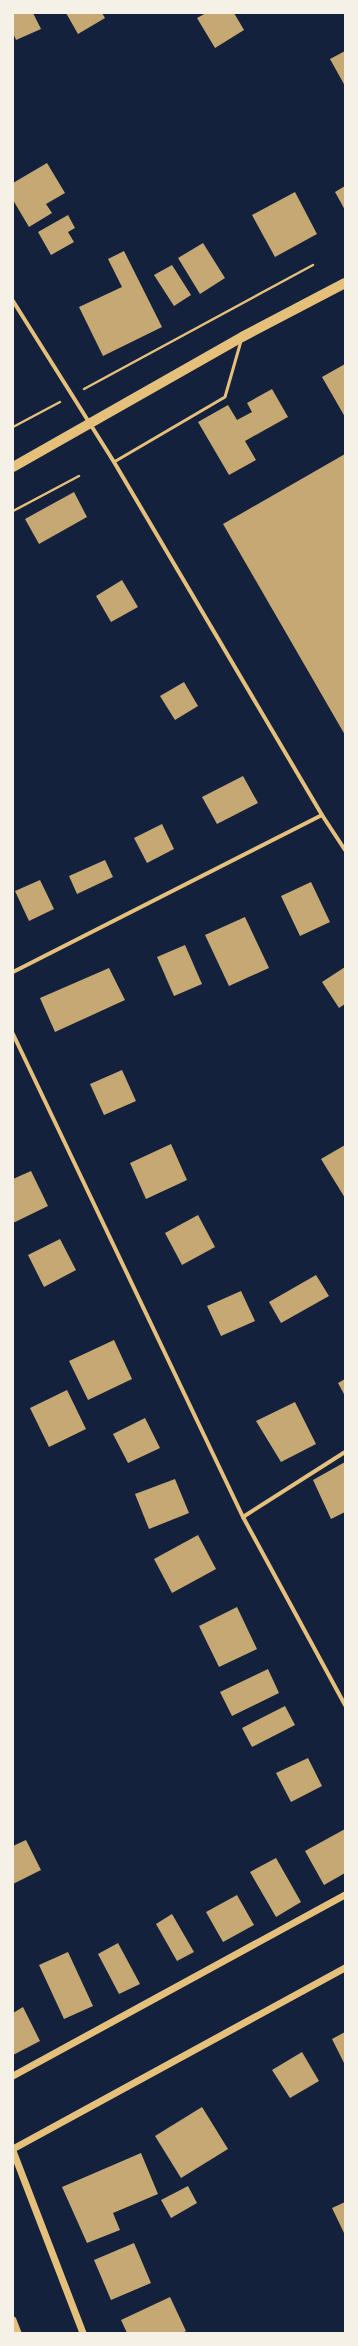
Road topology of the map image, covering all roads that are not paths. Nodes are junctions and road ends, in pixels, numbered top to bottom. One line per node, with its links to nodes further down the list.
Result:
1 (345, 283): 3 (main road)
2 (13, 301): 4 (street)
3 (242, 337): 4 (main road); 5 (lane)
4 (90, 424): 5 (street); 6 (main road)
5 (114, 462): 7 (street)
6 (13, 467)
7 (322, 815): 8 (street); 9 (street)
8 (345, 850)
9 (13, 972)
10 (13, 1034): 12 (street)
11 (345, 1452): 12 (street)
12 (244, 1517): 13 (street)
13 (345, 1705)
14 (345, 1895): 16 (street)
15 (345, 1968): 17 (street)
16 (13, 2076)
17 (13, 2150): 20 (street)
18 (13, 2320): 19 (street)
19 (18, 2333)
20 (83, 2333)

